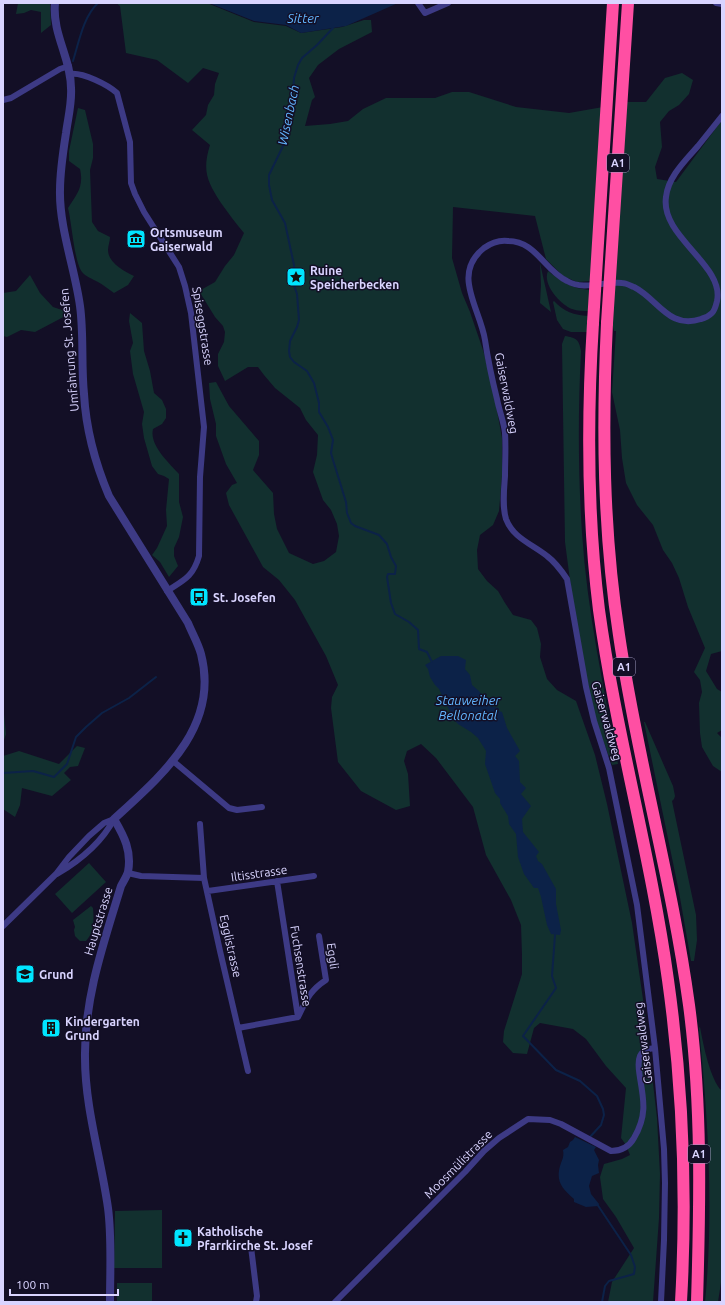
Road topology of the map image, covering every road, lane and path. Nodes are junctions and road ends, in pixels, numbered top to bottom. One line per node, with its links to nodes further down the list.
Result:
1 (55, 3): 8 (street)
2 (418, 3): 3 (street)
3 (448, 3)
4 (613, 3): 33 (highway, A1, bridge)
5 (628, 3): 34 (highway, A1, bridge)
6 (716, 3): 7 (street)
7 (722, 4)
8 (69, 70): 9 (street); 11 (street, Umfahrung St. Josefen); 11 (street, Spiseggstrasse)
9 (3, 100)
10 (722, 116): 26 (street, Gaiserwaldweg)
11 (167, 591): 12 (street)
12 (173, 761): 13 (street); 14 (street)
13 (262, 807)
14 (114, 819): 16 (street, Hauptstrasse); 17 (street); 17 (street)
15 (200, 824): 19 (street, Egglistrasse)
16 (128, 873): 19 (street); 29 (street, Hauptstrasse)
17 (56, 874): 22 (street)
18 (314, 876): 20 (street, Iltisstrasse)
19 (204, 878): 21 (street, Egglistrasse)
20 (278, 881): 21 (street, Iltisstrasse); 24 (street, Fuchsenstrasse)
21 (208, 891): 25 (street, Egglistrasse)
22 (3, 926)
23 (319, 936): 24 (street, Eggli)
24 (298, 1018): 25 (street, Fuchsenstrasse)
25 (238, 1028): 27 (street, Egglistrasse)
26 (656, 1048): 31 (street, Moosmülistrasse); 32 (street, Gaiserwaldweg)
27 (248, 1072)
28 (251, 1246): 30 (street)
29 (110, 1302)
30 (256, 1302)
31 (335, 1302)
32 (661, 1302)
33 (681, 1302)
34 (697, 1302)

